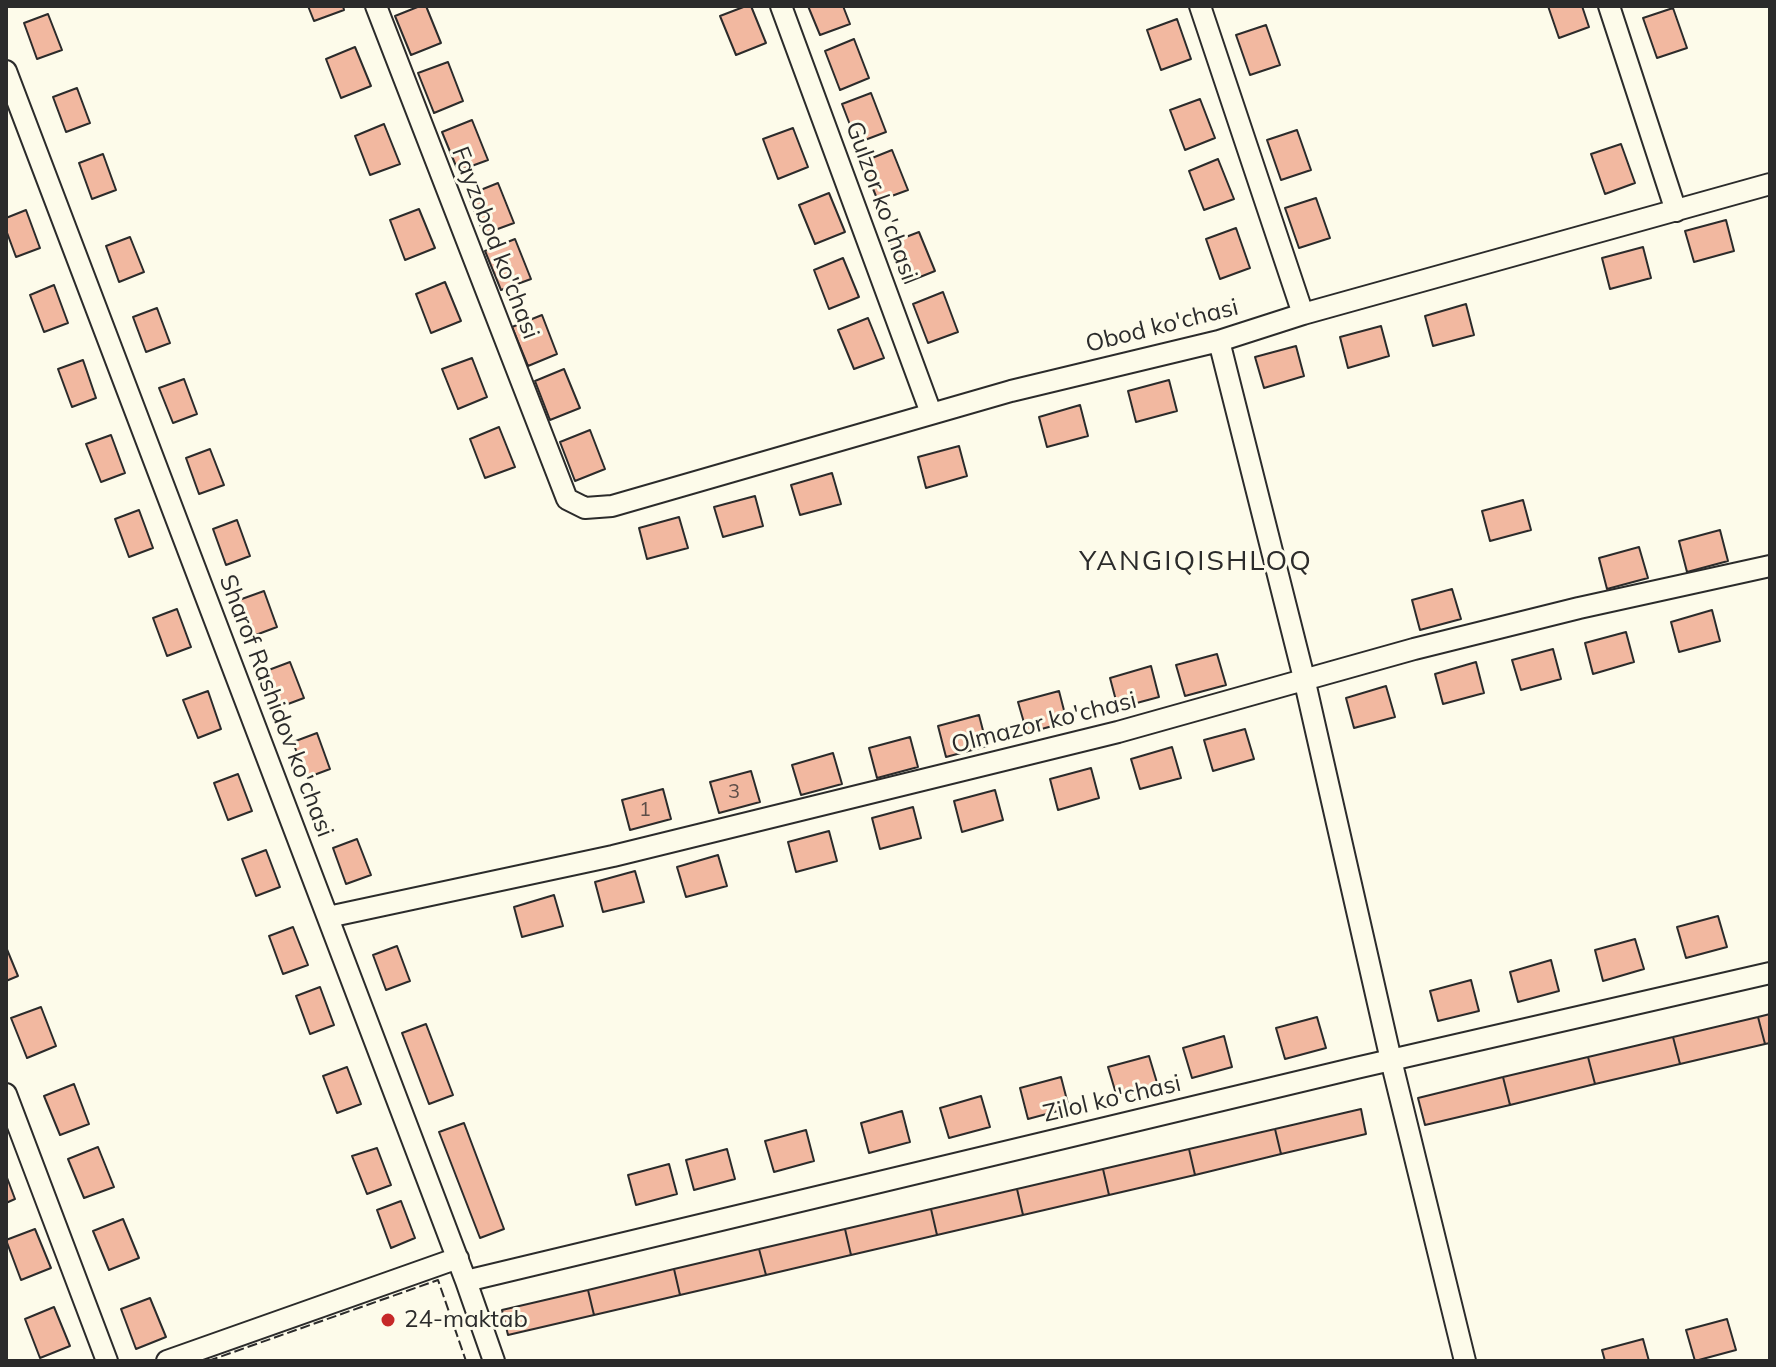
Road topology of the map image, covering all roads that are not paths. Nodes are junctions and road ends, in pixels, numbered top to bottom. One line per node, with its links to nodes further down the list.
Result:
1 (376, 6): 11 (street, Fayzobod ko'chasi)
2 (781, 6): 10 (street, Gulzor ko'chasi)
3 (1200, 6): 8 (street)
4 (1609, 6): 7 (street)
5 (6, 71): 14 (street, Sharof Rashidov ko'chasi)
6 (1770, 184): 7 (street, Obod ko'chasi)
7 (1676, 211): 8 (street, Obod ko'chasi)
8 (1303, 314): 9 (street, Obod ko'chasi)
9 (1219, 341): 10 (street, Obod ko'chasi); 13 (street)
10 (931, 413): 11 (street, Obod ko'chasi)
11 (567, 499)
12 (1770, 566): 13 (street, Olmazor ko'chasi)
13 (1304, 678): 14 (street, Olmazor ko'chasi); 16 (street)
14 (328, 917): 18 (street, Sharof Rashidov ko'chasi)
15 (1770, 973): 16 (street, Zilol ko'chasi)
16 (1391, 1060): 19 (street, Zilol ko'chasi); 23 (street)
17 (6, 1094): 20 (street)
18 (458, 1258): 19 (street, Sharof Rashidov ko'chasi); 21 (street)
19 (466, 1281): 22 (street, Sharof Rashidov ko'chasi)
20 (107, 1361)
21 (167, 1361)
22 (494, 1361)
23 (1465, 1361)

